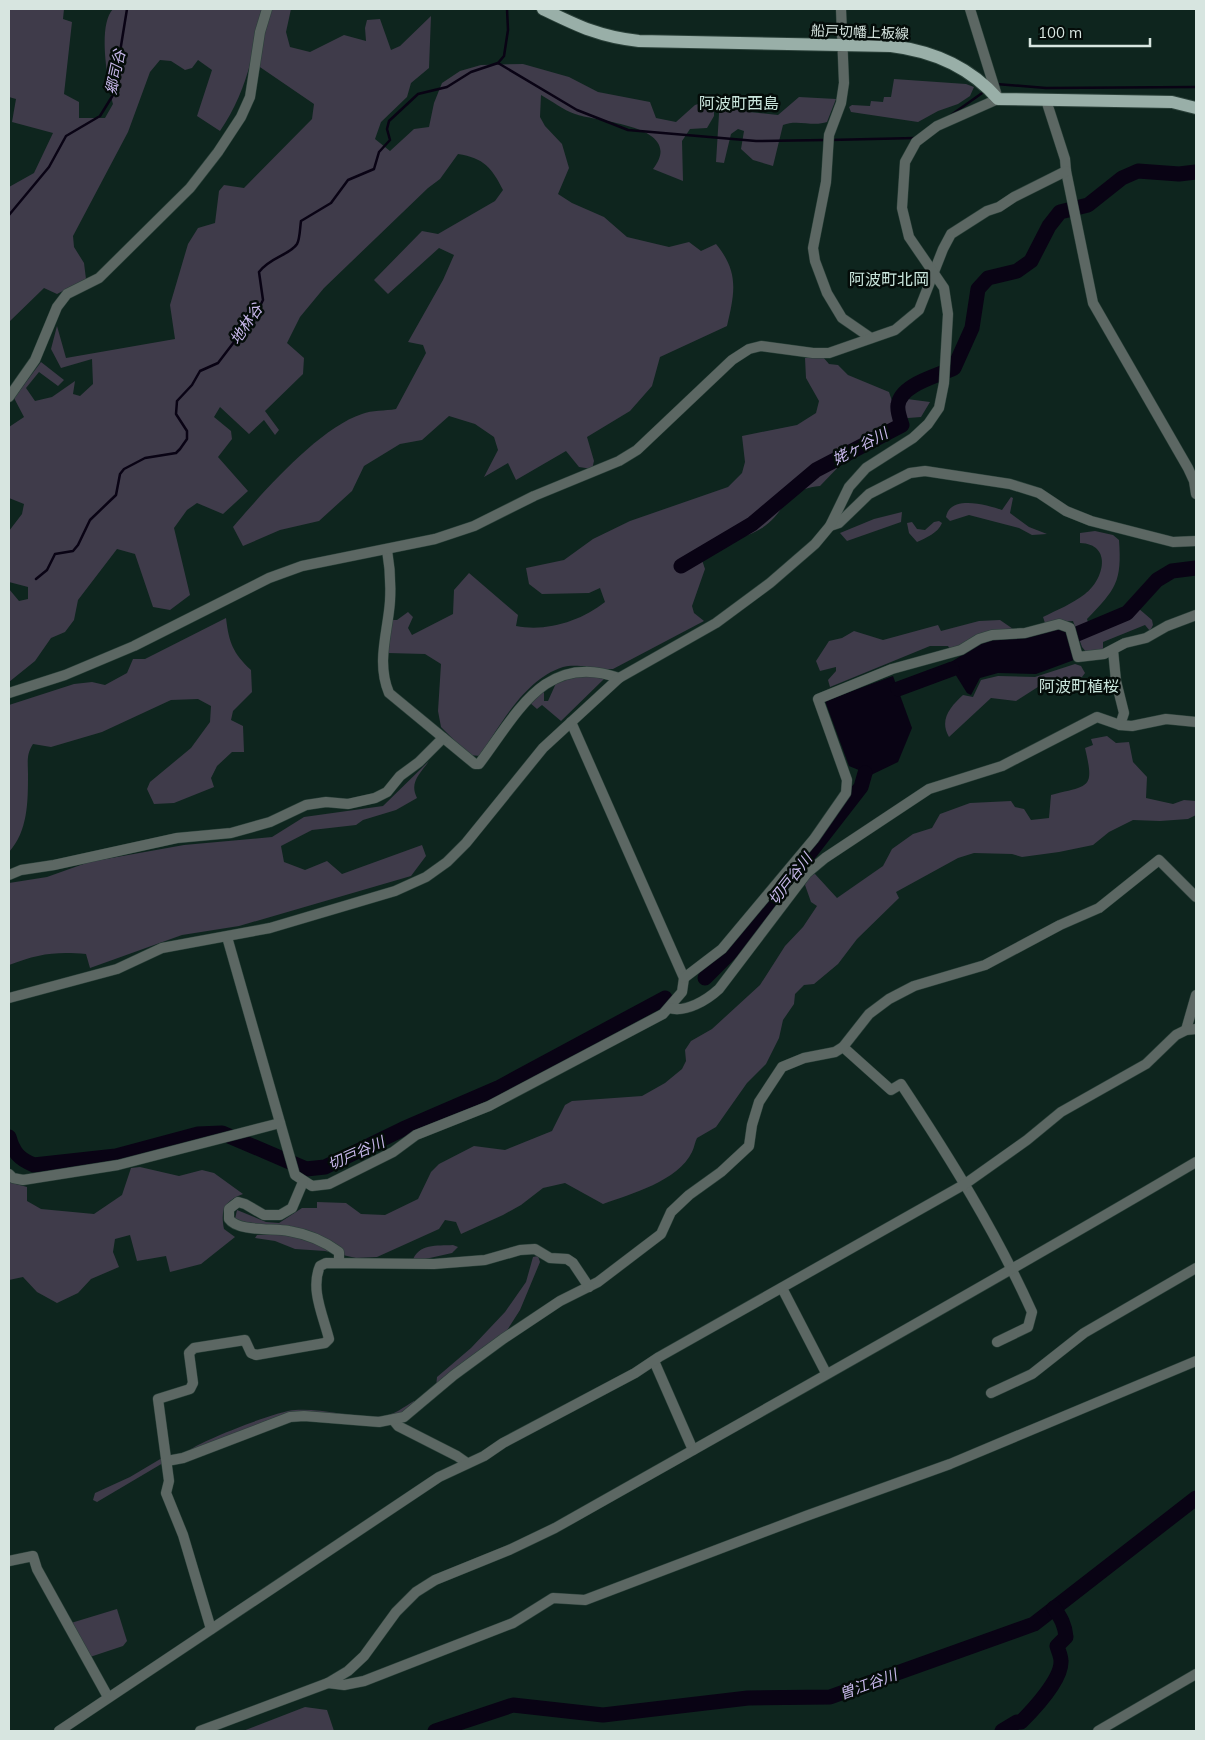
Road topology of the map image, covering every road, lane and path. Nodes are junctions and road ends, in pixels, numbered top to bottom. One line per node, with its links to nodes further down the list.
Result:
1 (267, 9): 12 (street)
2 (543, 9): 5 (main road, 船戸切幡上板線)
3 (841, 9): 5 (street)
4 (970, 9): 6 (street)
5 (844, 46): 6 (main road, 船戸切幡上板線); 11 (street)
6 (998, 99): 7 (main road); 10 (street)
7 (1046, 100): 8 (main road); 9 (street)
8 (1196, 108)
9 (1066, 171): 10 (street); 13 (street)
10 (934, 271): 11 (street); 14 (street)
11 (871, 338): 16 (street)
12 (9, 397)
13 (1196, 494)
14 (830, 526): 15 (street); 19 (street)
15 (1196, 541)
16 (388, 550): 20 (street); 24 (street)
17 (1196, 614): 18 (street)
18 (1113, 650): 23 (street); 29 (street)
19 (619, 678): 21 (street); 24 (street)
20 (9, 694)
21 (571, 722): 28 (street); 29 (street)
22 (1196, 722): 23 (street)
23 (1120, 725): 32 (street)
24 (443, 738): 25 (street)
25 (9, 875)
26 (1192, 887): 27 (street); 34 (street)
27 (1196, 897)
28 (227, 937): 31 (street); 35 (street)
29 (684, 978): 32 (street)
30 (1196, 995): 33 (street)
31 (9, 998)
32 (669, 1008): 38 (street)
33 (1191, 1029): 39 (street)
34 (843, 1047): 39 (street); 43 (street)
35 (280, 1123): 37 (street); 38 (street)
36 (1196, 1162): 42 (street)
37 (9, 1174)
38 (303, 1182): 40 (street)
39 (965, 1184): 42 (street); 44 (street)
40 (339, 1262): 43 (street); 52 (street)
41 (1196, 1268): 49 (street)
42 (1013, 1270): 45 (street); 48 (street)
43 (589, 1287): 50 (street)
44 (782, 1288): 46 (street); 48 (street)
45 (997, 1342)
46 (654, 1361): 51 (street); 53 (street)
47 (1196, 1361): 57 (street)
48 (826, 1373): 51 (street)
49 (991, 1393)
50 (394, 1421): 52 (street); 53 (street)
51 (693, 1450): 57 (street)
52 (167, 1461): 55 (street)
53 (467, 1463): 55 (street)
54 (9, 1561): 58 (street)
55 (211, 1629): 58 (street)
56 (1196, 1674): 61 (street)
57 (328, 1683): 60 (street)
58 (108, 1697): 59 (street)
59 (59, 1731)
60 (200, 1731)
61 (1098, 1731)

